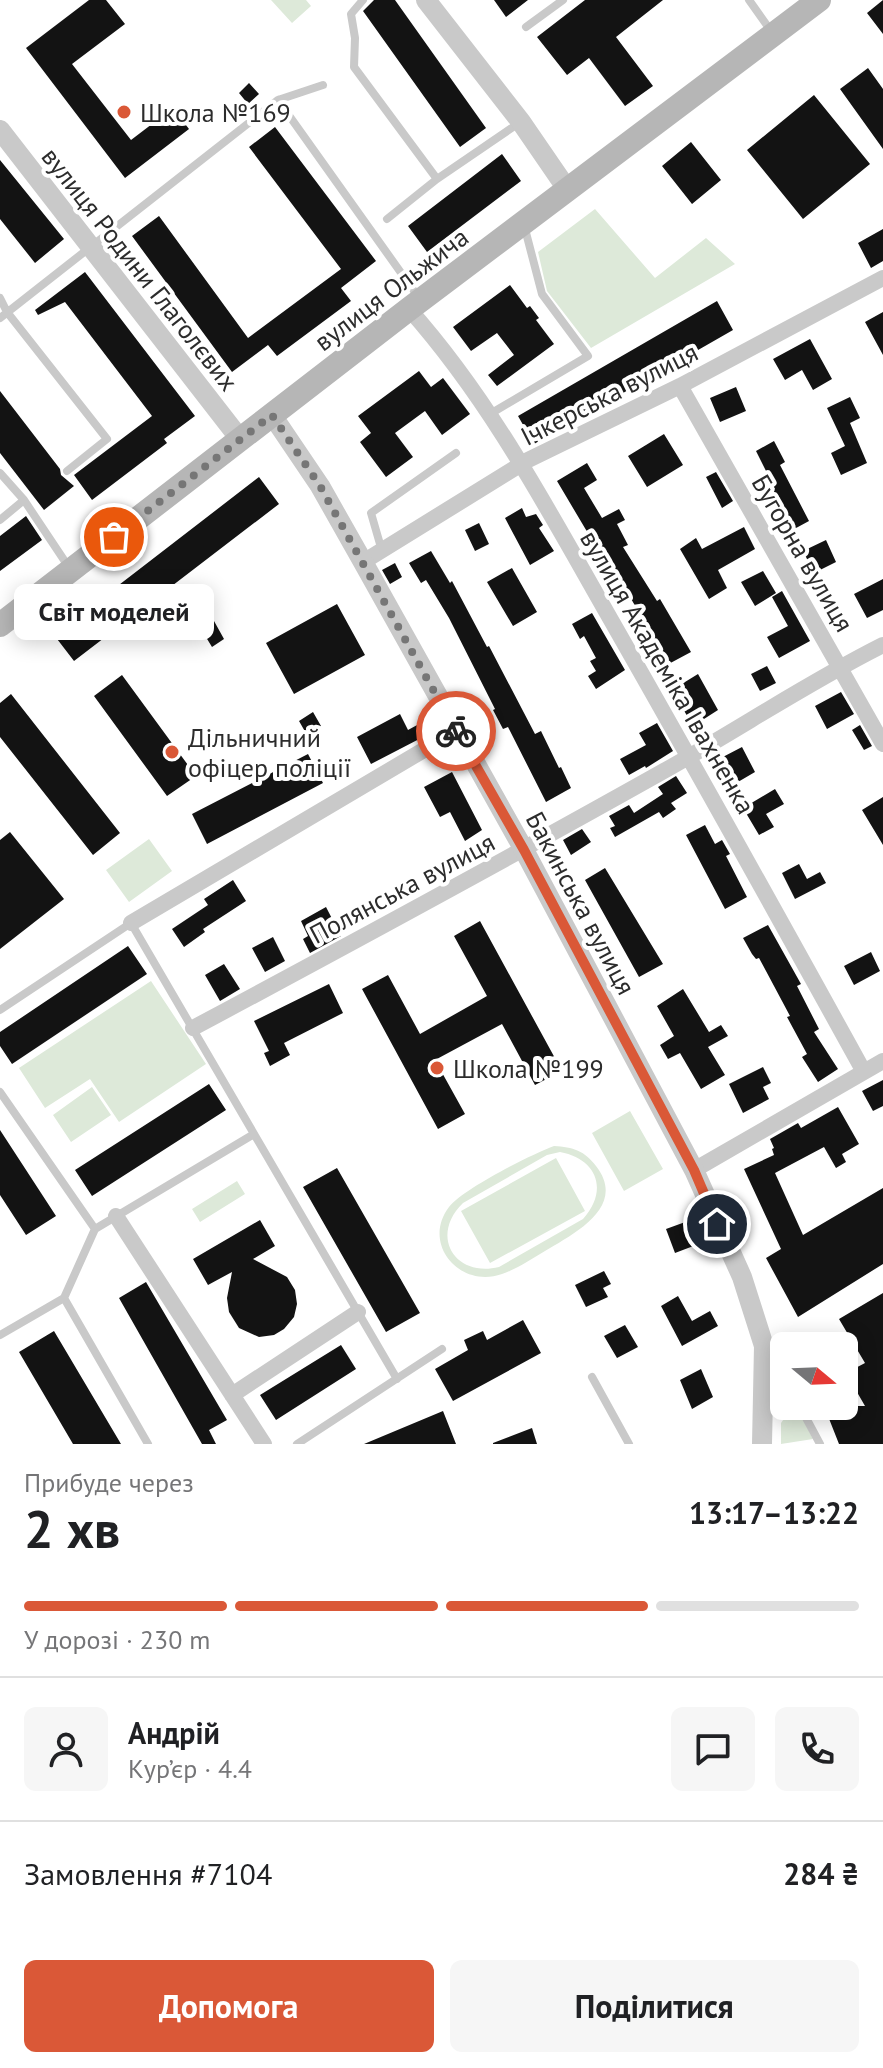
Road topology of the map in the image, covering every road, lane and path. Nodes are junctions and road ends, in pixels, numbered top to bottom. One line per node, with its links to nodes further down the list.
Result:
1 (363, 0): 12 (lane)
2 (426, 0): 10 (street)
3 (563, 0): 6 (lane)
4 (749, 0): 7 (lane)
5 (819, 0): 7 (main road, вулиця Ольжича)
6 (526, 27)
7 (774, 35): 13 (main road, вулиця Ольжича)
8 (323, 85): 9 (lane)
9 (278, 100): 16 (lane); 19 (lane)
10 (521, 122): 12 (lane); 13 (street)
11 (0, 130): 16 (street, вулиця Родини Глаголєвих)
12 (437, 179): 14 (lane)
13 (567, 189): 15 (main road, вулиця Ольжича)
14 (387, 219)
15 (524, 225): 19 (main road, вулиця Ольжича); 22 (lane)
16 (92, 247): 20 (lane); 24 (street, вулиця Родини Глаголєвих)
17 (883, 278): 21 (street, Ічкерська вулиця)
18 (0, 298): 20 (lane)
19 (415, 305): 22 (street, вулиця Академіка Івахненка); 23 (main road, вулиця Ольжича)
20 (4, 315): 27 (lane)
21 (680, 386): 26 (street, Ічкерська вулиця); 36 (street, Бугорна вулиця)
22 (490, 414): 26 (street, вулиця Академіка Івахненка)
23 (272, 415): 24 (main road, вулиця Ольжича); 32 (street, Бакинська вулиця)
24 (240, 439): 33 (main road, вулиця Ольжича)
25 (456, 453): 31 (lane)
26 (522, 464): 31 (street, Ічкерська вулиця); 39 (street, вулиця Академіка Івахненка)
27 (67, 471)
28 (0, 473): 29 (lane)
29 (24, 500): 30 (lane); 33 (lane)
30 (0, 520)
31 (382, 552): 32 (street, Ічкерська вулиця)
32 (363, 562): 37 (street, Бакинська вулиця)
33 (71, 570): 34 (main road, вулиця Ольжича)
34 (0, 625)
35 (883, 645): 36 (street, Полянська вулиця)
36 (840, 667): 38 (street, Бугорна вулиця); 39 (street, Полянська вулиця)
37 (456, 731): 40 (street, Бакинська вулиця); 41 (street)
38 (883, 744)
39 (690, 757): 40 (street, Полянська вулиця); 45 (street, вулиця Академіка Івахненка)
40 (524, 850): 43 (street, Полянська вулиця); 48 (street, Бакинська вулиця)
41 (131, 923): 42 (lane); 43 (lane)
42 (2, 1004)
43 (193, 1028): 47 (lane)
44 (883, 1061): 45 (street)
45 (864, 1072): 48 (street)
46 (0, 1092): 50 (lane)
47 (254, 1134): 49 (lane); 52 (lane)
48 (694, 1170): 56 (street, Бакинська вулиця)
49 (116, 1216): 50 (lane); 59 (street)
50 (95, 1229): 51 (lane)
51 (64, 1298): 53 (lane); 62 (lane)
52 (358, 1312): 57 (lane); 59 (street)
53 (0, 1335)
54 (442, 1349): 57 (lane)
55 (592, 1377): 64 (lane)
56 (765, 1377): 58 (lane); 65 (street, Бакинська вулиця)
57 (397, 1379): 61 (lane)
58 (770, 1382)
59 (232, 1395): 63 (street)
60 (807, 1420): 66 (lane)
61 (302, 1443)
62 (148, 1444)
63 (264, 1444)
64 (629, 1444)
65 (762, 1444)
66 (820, 1444)

